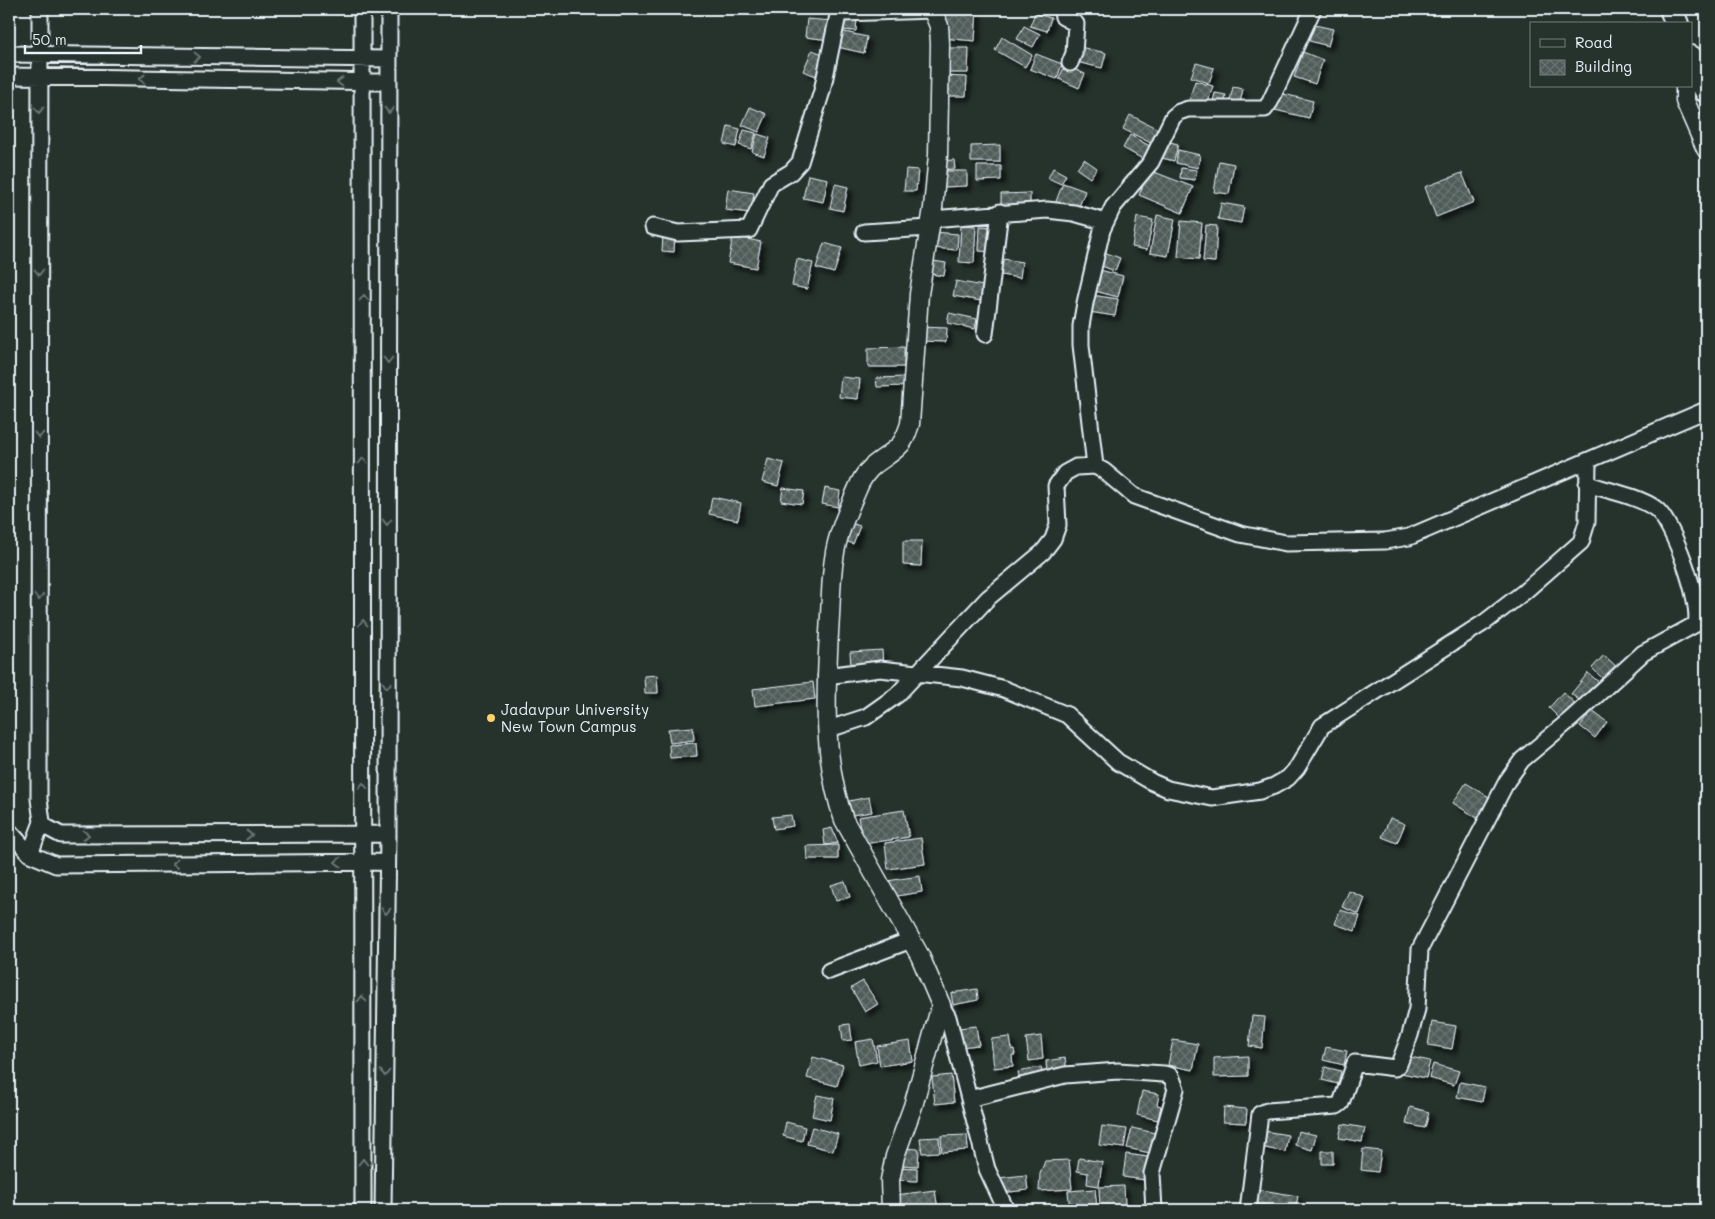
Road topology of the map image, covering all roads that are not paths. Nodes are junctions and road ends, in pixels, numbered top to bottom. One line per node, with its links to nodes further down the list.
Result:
1 (40, 9): 10 (street)
2 (362, 9): 11 (street)
3 (389, 9): 12 (street)
4 (932, 9): 24 (street); 25 (street)
5 (1062, 9): 14 (street)
6 (1313, 9): 23 (street)
7 (1671, 9): 8 (main road)
8 (1676, 22)
9 (9, 54): 10 (street)
10 (40, 55): 11 (street, one-way to 11); 16 (street)
11 (362, 59): 12 (street); 17 (street)
12 (389, 59): 18 (street)
13 (1692, 62): 20 (main road)
14 (1070, 64)
15 (9, 76): 16 (street)
16 (40, 77): 17 (street, one-way to 16); 35 (street, one-way to 35)
17 (363, 82): 18 (street); 37 (street, one-way to 17)
18 (389, 82): 38 (street, one-way to 38)
19 (1685, 88): 21 (street)
20 (1706, 91)
21 (1706, 148)
22 (1000, 212): 23 (street); 24 (street); 27 (street)
23 (1106, 222): 30 (street)
24 (930, 223): 26 (street); 33 (street)
25 (653, 227)
26 (864, 232)
27 (985, 334)
28 (1706, 410): 29 (street)
29 (1588, 461): 30 (street); 31 (street)
30 (1095, 466): 32 (street)
31 (1587, 484): 32 (street); 51 (street)
32 (919, 673): 33 (street); 34 (street)
33 (826, 676): 34 (street)
34 (829, 729): 42 (street)
35 (42, 822): 37 (street, one-way to 37); 39 (street)
36 (9, 830): 39 (street)
37 (363, 834): 38 (street); 40 (street)
38 (388, 834): 41 (street)
39 (30, 854): 40 (street, one-way to 39)
40 (362, 862): 41 (street); 46 (street, one-way to 40)
41 (386, 862): 47 (street, one-way to 47)
42 (911, 940): 43 (street); 44 (street)
43 (829, 971)
44 (941, 1005): 45 (street); 48 (street)
45 (969, 1099): 49 (street); 50 (street)
46 (363, 1210)
47 (383, 1210)
48 (891, 1210)
49 (1006, 1210)
50 (1154, 1210)
51 (1248, 1210)

